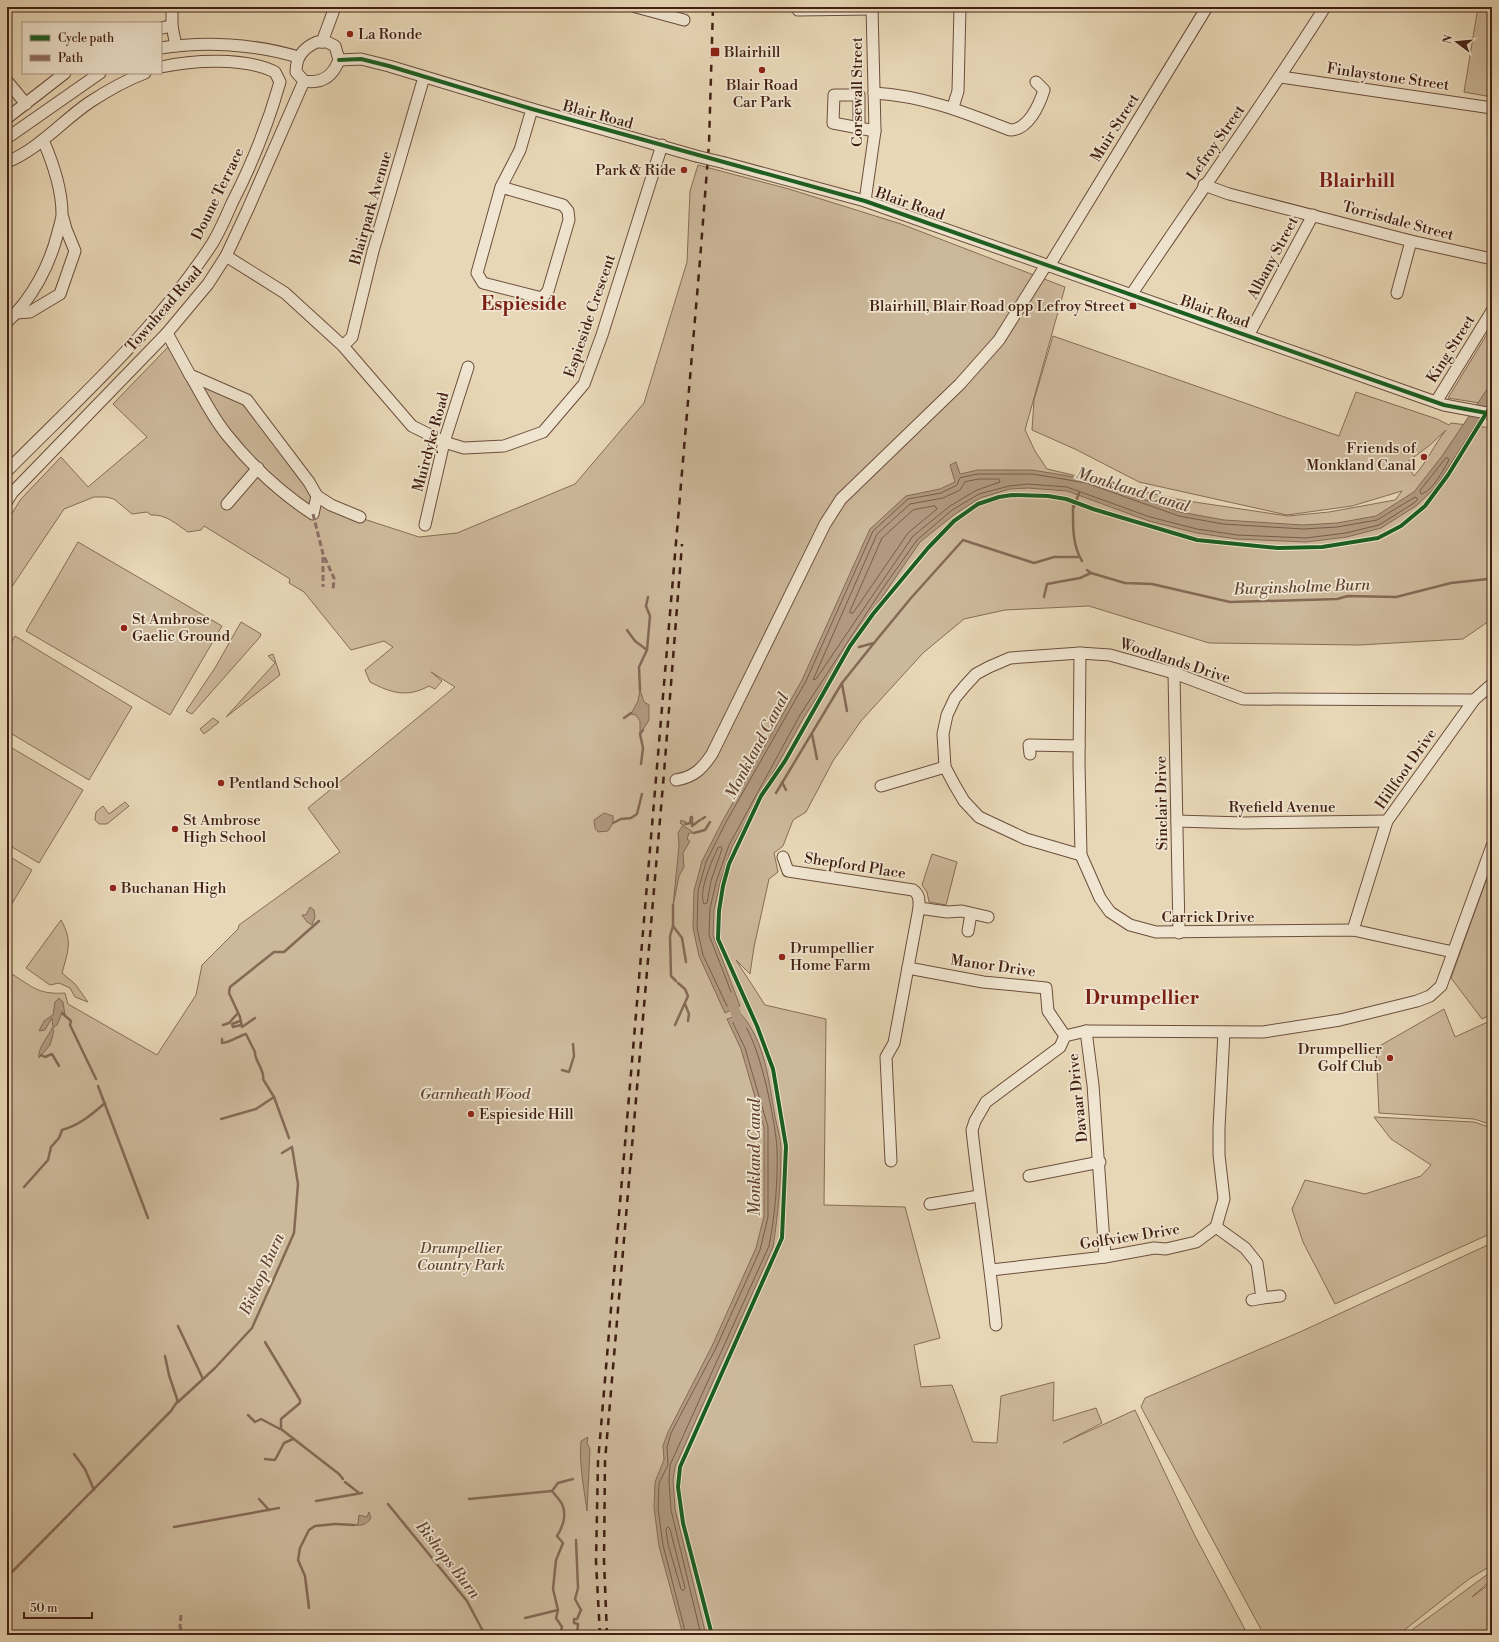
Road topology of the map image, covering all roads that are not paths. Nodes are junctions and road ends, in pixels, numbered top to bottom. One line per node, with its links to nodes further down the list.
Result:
1 (170, 7): 10 (street)
2 (335, 7): 11 (street)
3 (636, 7): 9 (street)
4 (960, 7): 29 (street)
5 (1207, 7): 47 (street, Muir Street)
6 (1325, 7): 21 (street, Lefroy Street)
7 (872, 8): 8 (street); 26 (street, Corsewall Street)
8 (798, 10)
9 (684, 20)
10 (167, 27): 12 (street)
11 (322, 42): 14 (street); 15 (street)
12 (176, 46): 13 (street); 14 (street)
13 (162, 48)
14 (298, 57): 23 (street)
15 (339, 60): 20 (street, Blair Road); 23 (street)
16 (162, 67): 50 (street, Doune Terrace)
17 (64, 74): 28 (street)
18 (98, 74): 25 (street)
19 (142, 74): 27 (street)
20 (424, 76): 31 (street, Blair Road); 57 (street, Blairpark Avenue)
21 (1281, 77): 30 (street, Finlaystone Street); 39 (street, Lefroy Street)
22 (7, 81): 28 (street)
23 (304, 81): 45 (street, Townhead Road)
24 (1036, 82): 29 (street)
25 (79, 87): 27 (street); 35 (street)
26 (874, 93): 29 (street); 34 (street, Corsewall Street)
27 (90, 102): 36 (street)
28 (26, 104): 32 (street)
29 (953, 108)
30 (1492, 108)
31 (532, 110): 37 (street, Blair Road); 40 (street)
32 (7, 118)
33 (859, 127): 34 (street)
34 (874, 130): 41 (street, Corsewall Street)
35 (7, 138)
36 (43, 140): 38 (street); 42 (street)
37 (662, 145): 41 (street, Blair Road, bridge); 62 (street, Espieside Crescent)
38 (7, 162)
39 (1204, 185): 43 (street, Torrisdale Street); 49 (street, Lefroy Street)
40 (501, 187): 40 (street)
41 (865, 201): 47 (street, Blair Road)
42 (62, 215): 52 (street); 52 (street)
43 (1313, 215): 44 (street, Torrisdale Street); 56 (street, Albany Street)
44 (1411, 241): 46 (street, Torrisdale Street); 48 (street)
45 (226, 256): 53 (street, Townhead Road); 57 (street, Espieside Crescent)
46 (1492, 260)
47 (1048, 266): 49 (street, Blair Road); 77 (street, Muir Street)
48 (1397, 293)
49 (1131, 295): 56 (street, Blair Road)
50 (164, 309): 53 (street); 64 (street, Doune Terrace)
51 (1492, 311): 60 (street, King Street)
52 (17, 313): 54 (street)
53 (177, 320): 55 (street, Townhead Road)
54 (7, 322)
55 (167, 333): 59 (street); 65 (street, Townhead Road)
56 (1248, 336): 60 (street, Blair Road)
57 (343, 346): 62 (street, Espieside Crescent)
58 (468, 367): 62 (street, Muirdyke Road)
59 (190, 375): 63 (street); 66 (street)
60 (1436, 402): 61 (street, Blair Road)
61 (1492, 414)
62 (444, 442): 69 (street, Muirdyke Road)
63 (258, 468): 66 (street); 67 (street)
64 (7, 471)
65 (9, 495)
66 (317, 496): 68 (street)
67 (227, 504)
68 (360, 517)
69 (425, 525)
70 (1080, 653): 71 (street, Woodlands Drive); 75 (street, Carrick Drive); 76 (street, Woodlands Drive)
71 (1174, 673): 73 (street, Woodlands Drive); 79 (street, Sinclair Drive)
72 (1492, 684): 73 (street, Hillfoot Drive)
73 (1474, 700): 80 (street, Hillfoot Drive)
74 (1029, 745): 75 (street)
75 (1079, 746): 82 (street, Carrick Drive)
76 (945, 767): 78 (street); 82 (street, Woodlands Drive)
77 (676, 780)
78 (881, 786)
79 (1177, 822): 80 (street, Ryefield Avenue); 89 (street, Sinclair Drive)
80 (1387, 822): 87 (street, Hillfoot Drive)
81 (1492, 846): 90 (street)
82 (1081, 855): 89 (street, Carrick Drive)
83 (783, 857): 84 (street, Shepford Place)
84 (919, 908): 85 (street); 91 (street, Shepford Place)
85 (971, 914): 86 (street); 88 (street)
86 (988, 918)
87 (1353, 930): 89 (street, Carrick Drive); 90 (street, Carrick Drive)
88 (968, 931)
89 (1180, 933)
90 (1453, 952): 93 (street)
91 (908, 968): 94 (street, Manor Drive); 95 (street, Shepford Place)
92 (1086, 1031): 93 (street); 94 (street); 96 (street, Davaar Drive)
93 (1224, 1032): 100 (street)
94 (1065, 1036): 98 (street)
95 (891, 1161)
96 (1100, 1162): 97 (street, Davaar Drive); 101 (street, Davaar Drive)
97 (1029, 1176)
98 (979, 1196): 99 (street); 102 (street)
99 (930, 1204)
100 (1216, 1227): 101 (street, Golfview Drive); 103 (street)
101 (1105, 1257): 102 (street, Golfview Drive)
102 (991, 1270): 104 (street)
103 (1280, 1296)
104 (996, 1325)

